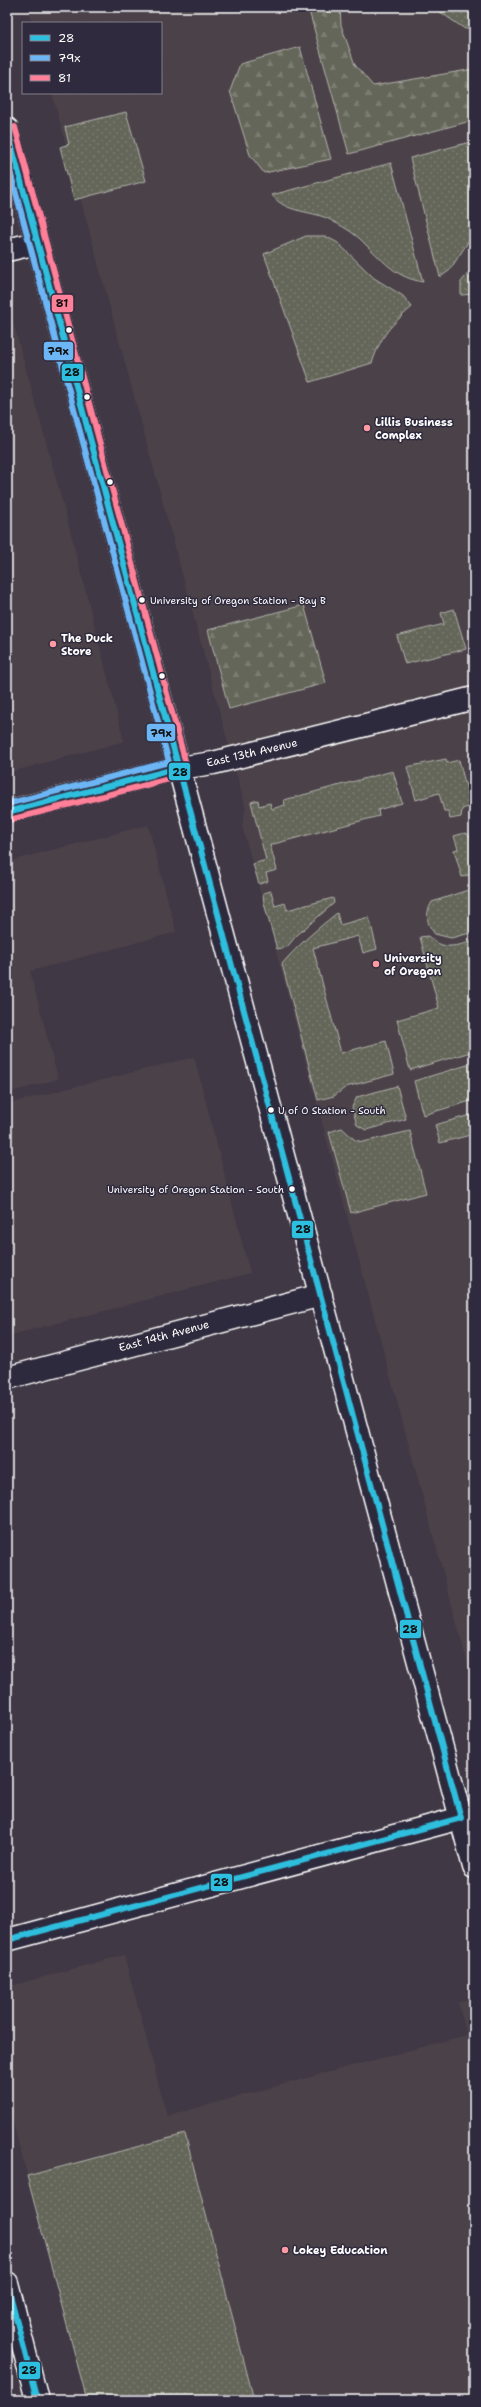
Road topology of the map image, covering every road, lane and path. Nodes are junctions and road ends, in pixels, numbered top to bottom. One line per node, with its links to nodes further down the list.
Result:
1 (7, 129): 2 (street)
2 (37, 243): 3 (street); 5 (street)
3 (7, 250)
4 (474, 698): 5 (street, East 13th Avenue)
5 (179, 768): 6 (street, East 13th Avenue); 7 (street)
6 (7, 812)
7 (320, 1295): 8 (street, East 14th Avenue); 9 (street)
8 (7, 1378)
9 (461, 1818): 10 (street); 11 (street)
10 (474, 1868)
11 (7, 1940)
12 (7, 2283): 13 (street)
13 (37, 2400)

